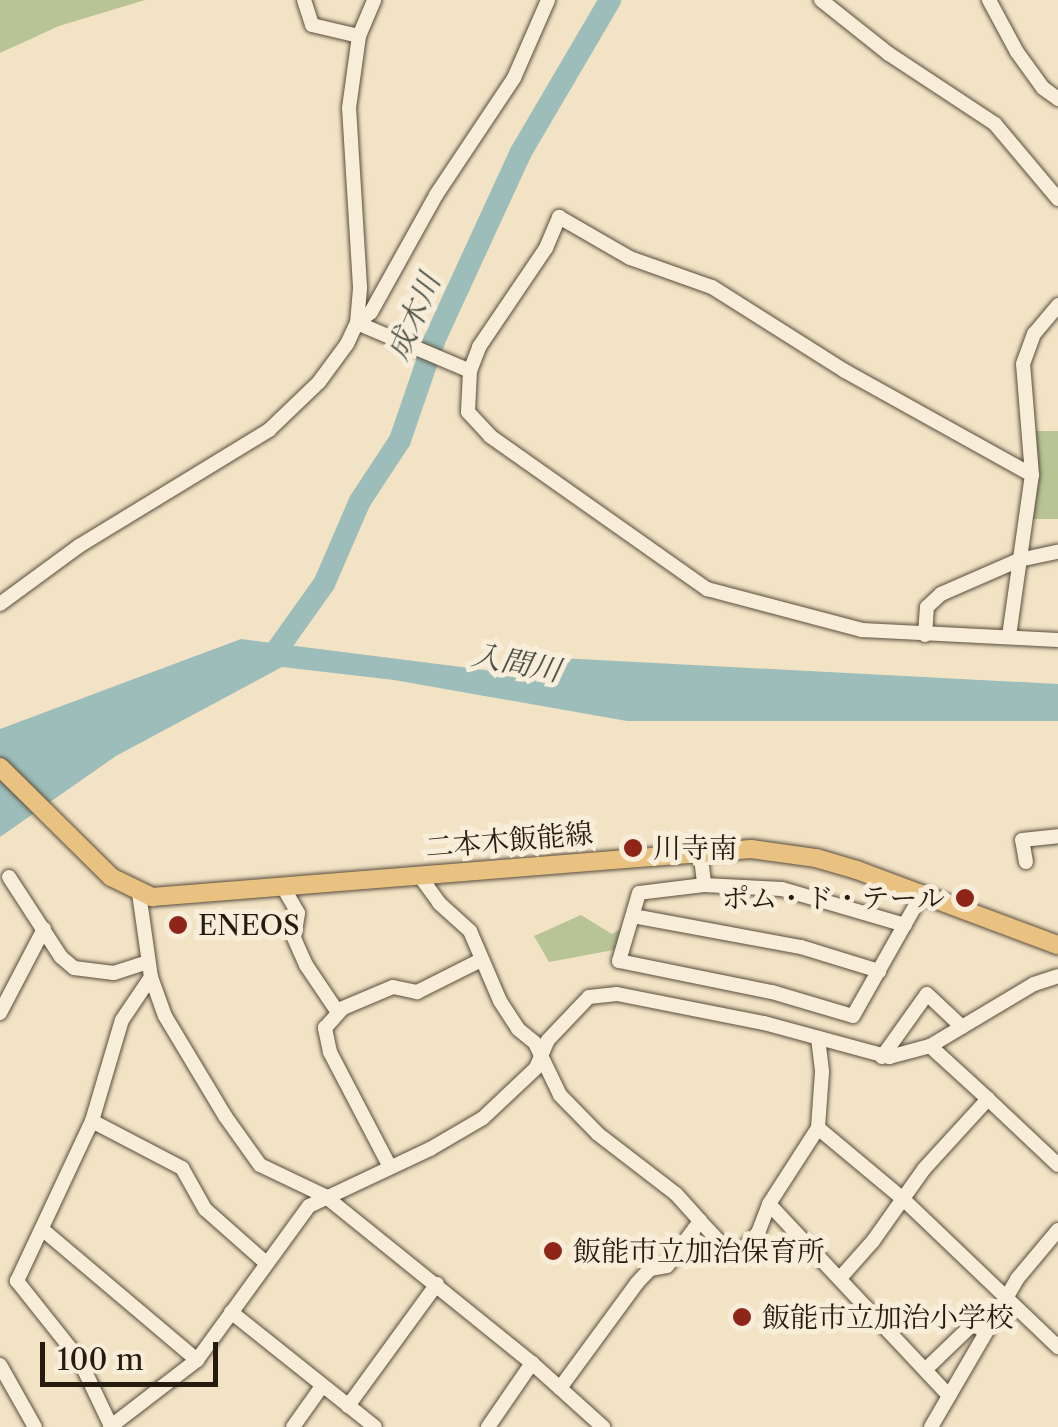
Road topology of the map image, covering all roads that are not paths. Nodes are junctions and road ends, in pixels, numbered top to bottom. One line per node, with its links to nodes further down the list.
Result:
1 (304, 0): 6 (street)
2 (374, 0): 6 (street)
3 (548, 0): 10 (street)
4 (821, 0): 8 (street)
5 (990, 0): 7 (street)
6 (359, 36): 10 (street)
7 (1058, 99)
8 (1058, 199)
9 (1058, 305): 12 (street)
10 (357, 323): 11 (street); 15 (street)
11 (470, 371): 12 (street); 16 (street)
12 (1032, 474): 14 (street)
13 (1058, 552): 14 (street)
14 (1019, 560): 16 (street); 17 (street)
15 (0, 604)
16 (925, 634): 17 (street)
17 (1009, 636): 18 (street)
18 (1058, 640)
19 (0, 767): 27 (main road)
20 (1058, 836): 22 (street)
21 (700, 850): 23 (main road, 二本木飯能線); 25 (street); 28 (main road, 二本木飯能線)
22 (1026, 862)
23 (418, 875): 26 (main road, 二本木飯能線); 33 (street)
24 (9, 877): 31 (street)
25 (704, 885): 29 (street); 30 (street)
26 (283, 887): 27 (main road, 二本木飯能線); 37 (street)
27 (139, 893): 34 (street)
28 (922, 894): 30 (street); 32 (main road, 二本木飯能線)
29 (633, 916): 35 (street); 35 (street)
30 (905, 926): 35 (street)
31 (44, 930): 34 (street); 38 (street)
32 (1058, 945)
33 (480, 960): 37 (street); 42 (street)
34 (149, 969): 45 (street); 49 (street)
35 (879, 971)
36 (1058, 976): 39 (street)
37 (336, 1011): 48 (street)
38 (0, 1013)
39 (962, 1027): 41 (street); 43 (street)
40 (818, 1038): 42 (street); 43 (street); 46 (street)
41 (930, 1046): 43 (street); 44 (street)
42 (541, 1056): 48 (street); 52 (street)
43 (882, 1057)
44 (988, 1099): 47 (street); 50 (street)
45 (92, 1120): 53 (street); 55 (street)
46 (818, 1128): 50 (street); 51 (street)
47 (1058, 1165)
48 (390, 1167): 49 (street)
49 (324, 1196): 55 (street); 57 (street)
50 (902, 1198): 56 (street); 58 (street)
51 (770, 1204): 52 (street); 56 (street)
52 (700, 1221): 67 (street)
53 (42, 1228): 62 (street); 70 (street)
54 (1058, 1230): 58 (street)
55 (266, 1262): 59 (street)
56 (841, 1277): 65 (street)
57 (437, 1284): 63 (street); 69 (street)
58 (1004, 1299): 60 (street); 61 (street)
59 (231, 1312): 62 (street); 66 (street)
60 (986, 1332): 65 (street); 68 (street)
61 (1058, 1347)
62 (196, 1360): 70 (street)
63 (532, 1363): 67 (street); 74 (street)
64 (0, 1365): 72 (street)
65 (926, 1370): 68 (street)
66 (322, 1386): 69 (street); 73 (street)
67 (560, 1388): 75 (street)
68 (949, 1396): 76 (street)
69 (348, 1406): 71 (street)
70 (110, 1426)
71 (371, 1426)
72 (36, 1427)
73 (293, 1427)
74 (488, 1427)
75 (603, 1427)
76 (931, 1427)

